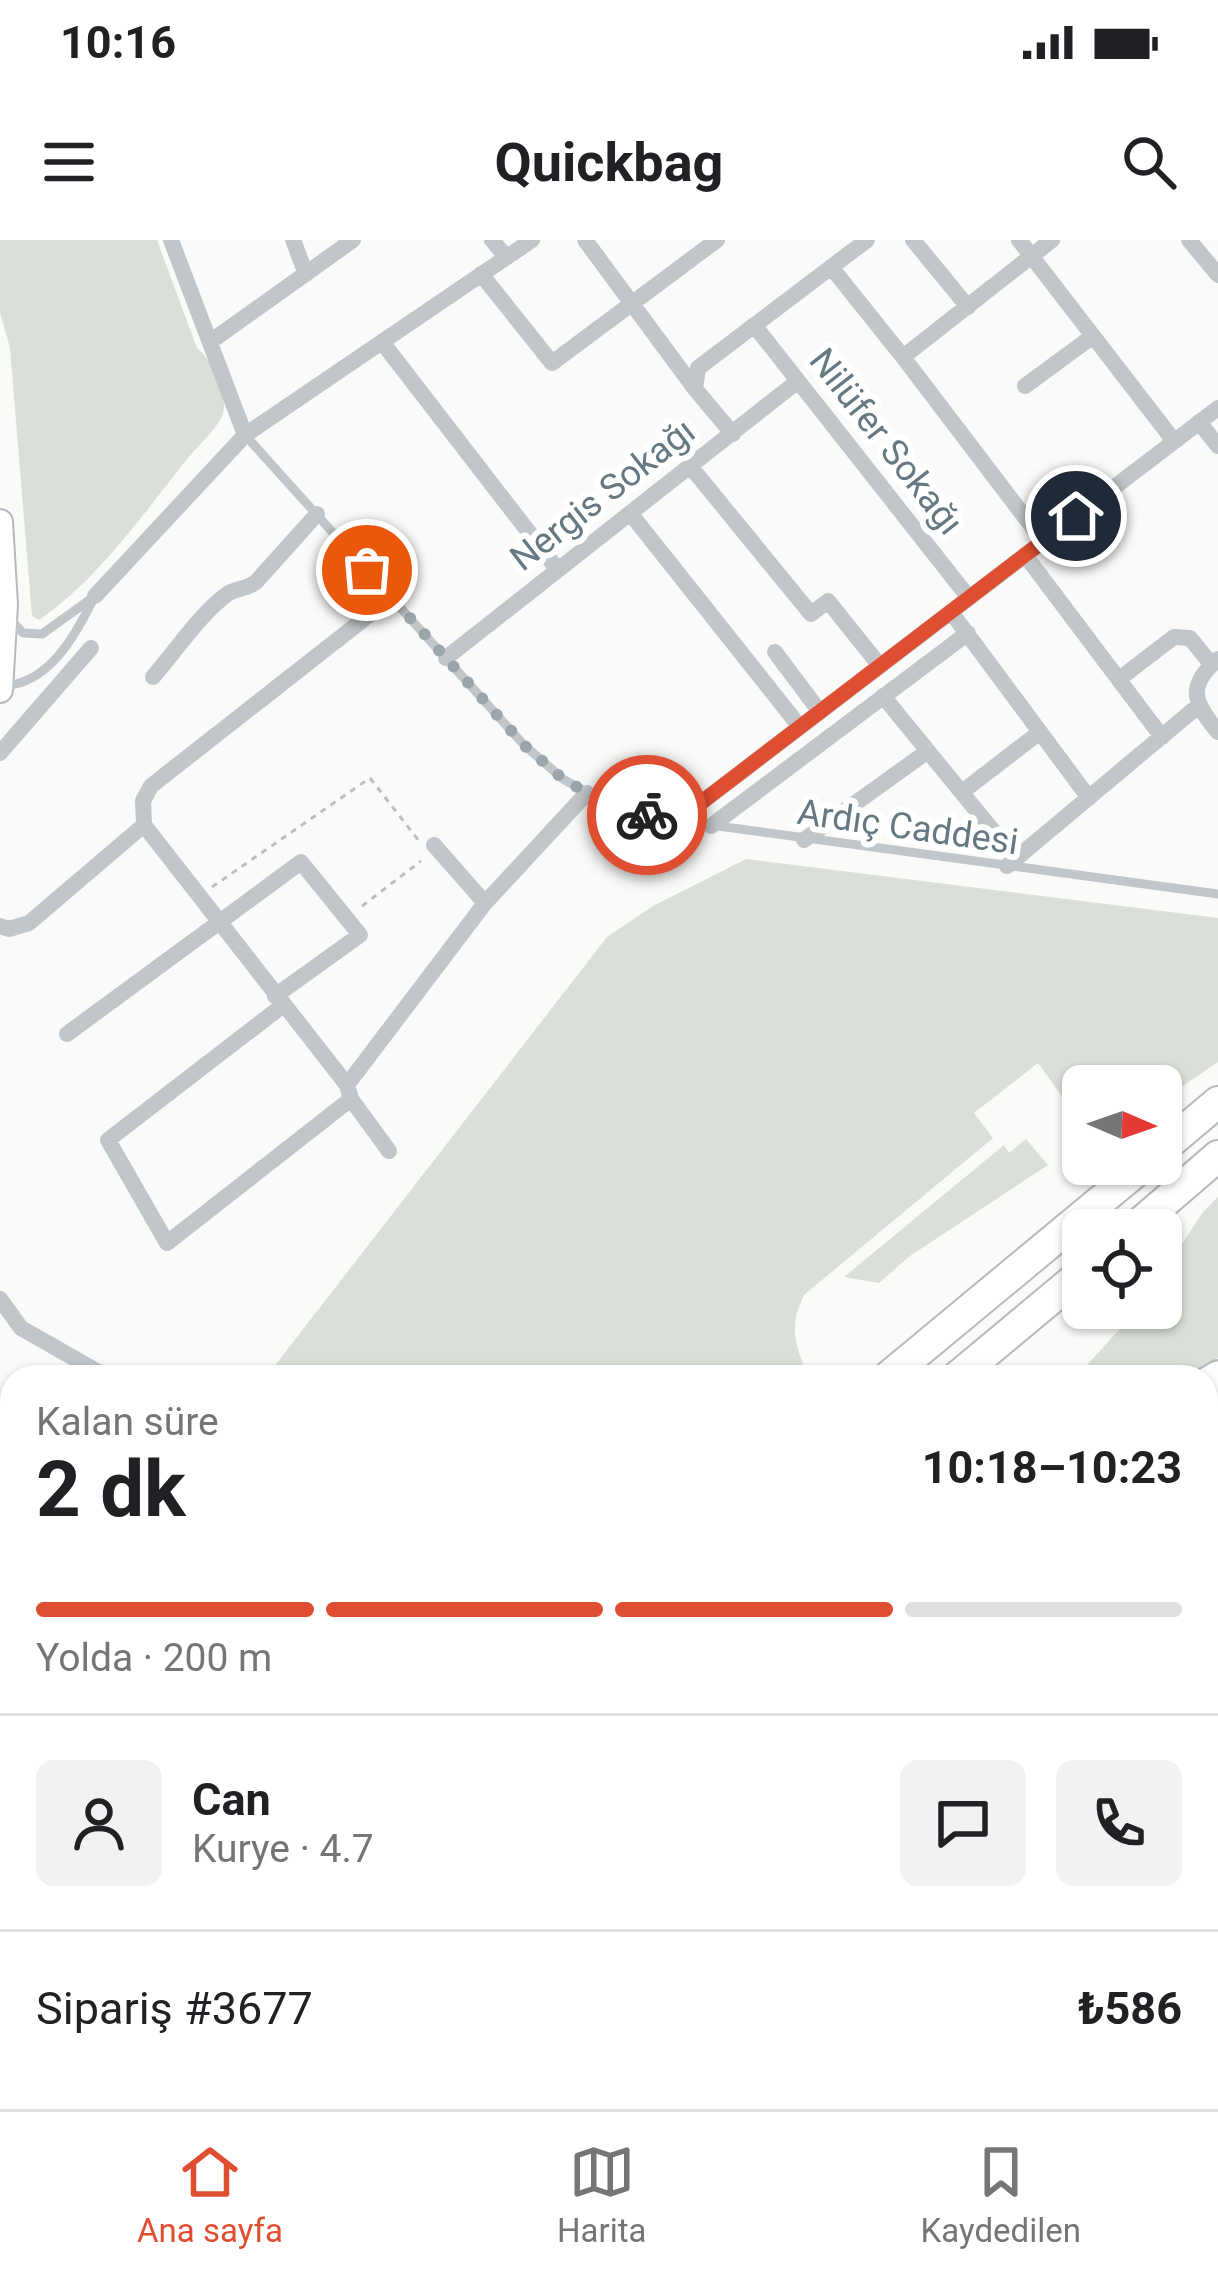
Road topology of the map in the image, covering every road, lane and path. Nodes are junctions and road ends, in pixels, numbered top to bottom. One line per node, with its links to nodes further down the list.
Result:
1 (171, 240): 23 (street)
2 (293, 240): 16 (street)
3 (353, 240): 16 (street)
4 (492, 240): 14 (street)
5 (532, 240): 14 (street)
6 (585, 240): 19 (street)
7 (717, 240): 19 (street)
8 (867, 240): 15 (street)
9 (913, 240): 20 (street)
10 (1019, 240): 13 (street)
11 (1052, 240): 13 (street)
12 (1189, 240): 18 (street)
13 (1031, 256): 20 (street); 22 (street)
14 (506, 257): 17 (street)
15 (830, 267): 21 (street); 25 (street)
16 (305, 274): 23 (street)
17 (482, 274): 19 (street); 24 (street)
18 (1218, 275)
19 (631, 304): 28 (street)
20 (968, 307): 25 (street)
21 (754, 325): 26 (street, Nilüfer Sokağı); 28 (street)
22 (1093, 336): 27 (street); 33 (street)
23 (210, 342): 32 (street)
24 (382, 342): 32 (street); 41 (street)
25 (903, 358): 39 (street)
26 (798, 381): 31 (street, Nergis Sokağı); 45 (street, Nilüfer Sokağı)
27 (1025, 386)
28 (694, 389): 31 (street)
29 (1218, 408): 30 (street)
30 (1199, 422): 33 (street); 34 (street)
31 (733, 434): 35 (street, Nergis Sokağı)
32 (245, 435): 36 (lane, Ardıç Caddesi); 43 (street)
33 (1174, 441): 39 (street)
34 (1218, 446)
35 (690, 466): 37 (street, Nergis Sokağı); 55 (street)
36 (317, 514): 44 (lane, Ardıç Caddesi); 56 (street)
37 (630, 514): 41 (street, Nergis Sokağı); 62 (street)
38 (0, 522): 42 (street)
39 (1043, 541): 40 (street)
40 (1025, 555): 45 (street); 57 (street)
41 (558, 570): 53 (street, Nergis Sokağı)
42 (2, 579): 46 (street)
43 (95, 596): 49 (lane); 52 (lane)
44 (392, 597): 53 (lane, Ardıç Caddesi); 72 (street)
45 (969, 598): 47 (street)
46 (5, 605): 49 (lane); 58 (street)
47 (951, 612): 48 (street); 55 (street)
48 (968, 633): 59 (street); 63 (street)
49 (36, 635): 52 (lane)
50 (91, 648): 67 (street)
51 (775, 652): 61 (street)
52 (57, 656): 58 (lane)
53 (446, 658): 68 (lane, Ardıç Caddesi)
54 (1214, 662): 57 (street); 60 (street)
55 (880, 666): 61 (street)
56 (153, 677)
57 (1119, 680): 65 (street)
58 (1, 688)
59 (884, 696): 66 (street); 73 (street)
60 (1197, 706): 64 (street); 65 (street)
61 (820, 712): 62 (street)
62 (800, 727): 71 (street)
63 (1040, 732): 69 (street); 70 (street)
64 (1218, 732)
65 (1162, 736): 70 (street)
66 (928, 752): 69 (street); 74 (street)
67 (0, 753)
68 (587, 793): 71 (lane, Ardıç Caddesi); 79 (street)
69 (962, 793): 76 (street)
70 (1089, 798): 76 (street)
71 (677, 821): 73 (lane, Ardıç Caddesi)
72 (144, 825): 78 (street); 82 (street)
73 (710, 826): 74 (lane, Ardıç Caddesi)
74 (804, 840): 76 (lane, Ardıç Caddesi)
75 (430, 850): 78 (path); 79 (street); 80 (path)
76 (1012, 863): 77 (lane, Ardıç Caddesi)
77 (1218, 894)
78 (201, 895): 81 (street)
79 (485, 903): 85 (street)
80 (346, 918): 81 (street); 83 (street)
81 (218, 920): 83 (street); 84 (street)
82 (0, 926)
83 (278, 1001): 85 (street); 85 (street)
84 (67, 1034)
85 (349, 1092): 88 (street)
86 (1218, 1102): 87 (highway)
87 (1182, 1132)
88 (389, 1151)
89 (1218, 1156): 91 (highway)
90 (1120, 1185): 96 (highway)
91 (1156, 1209)
92 (1062, 1290): 97 (highway)
93 (0, 1299): 94 (street)
94 (5, 1322): 95 (street)
95 (86, 1365)
96 (903, 1365)
97 (972, 1365)

